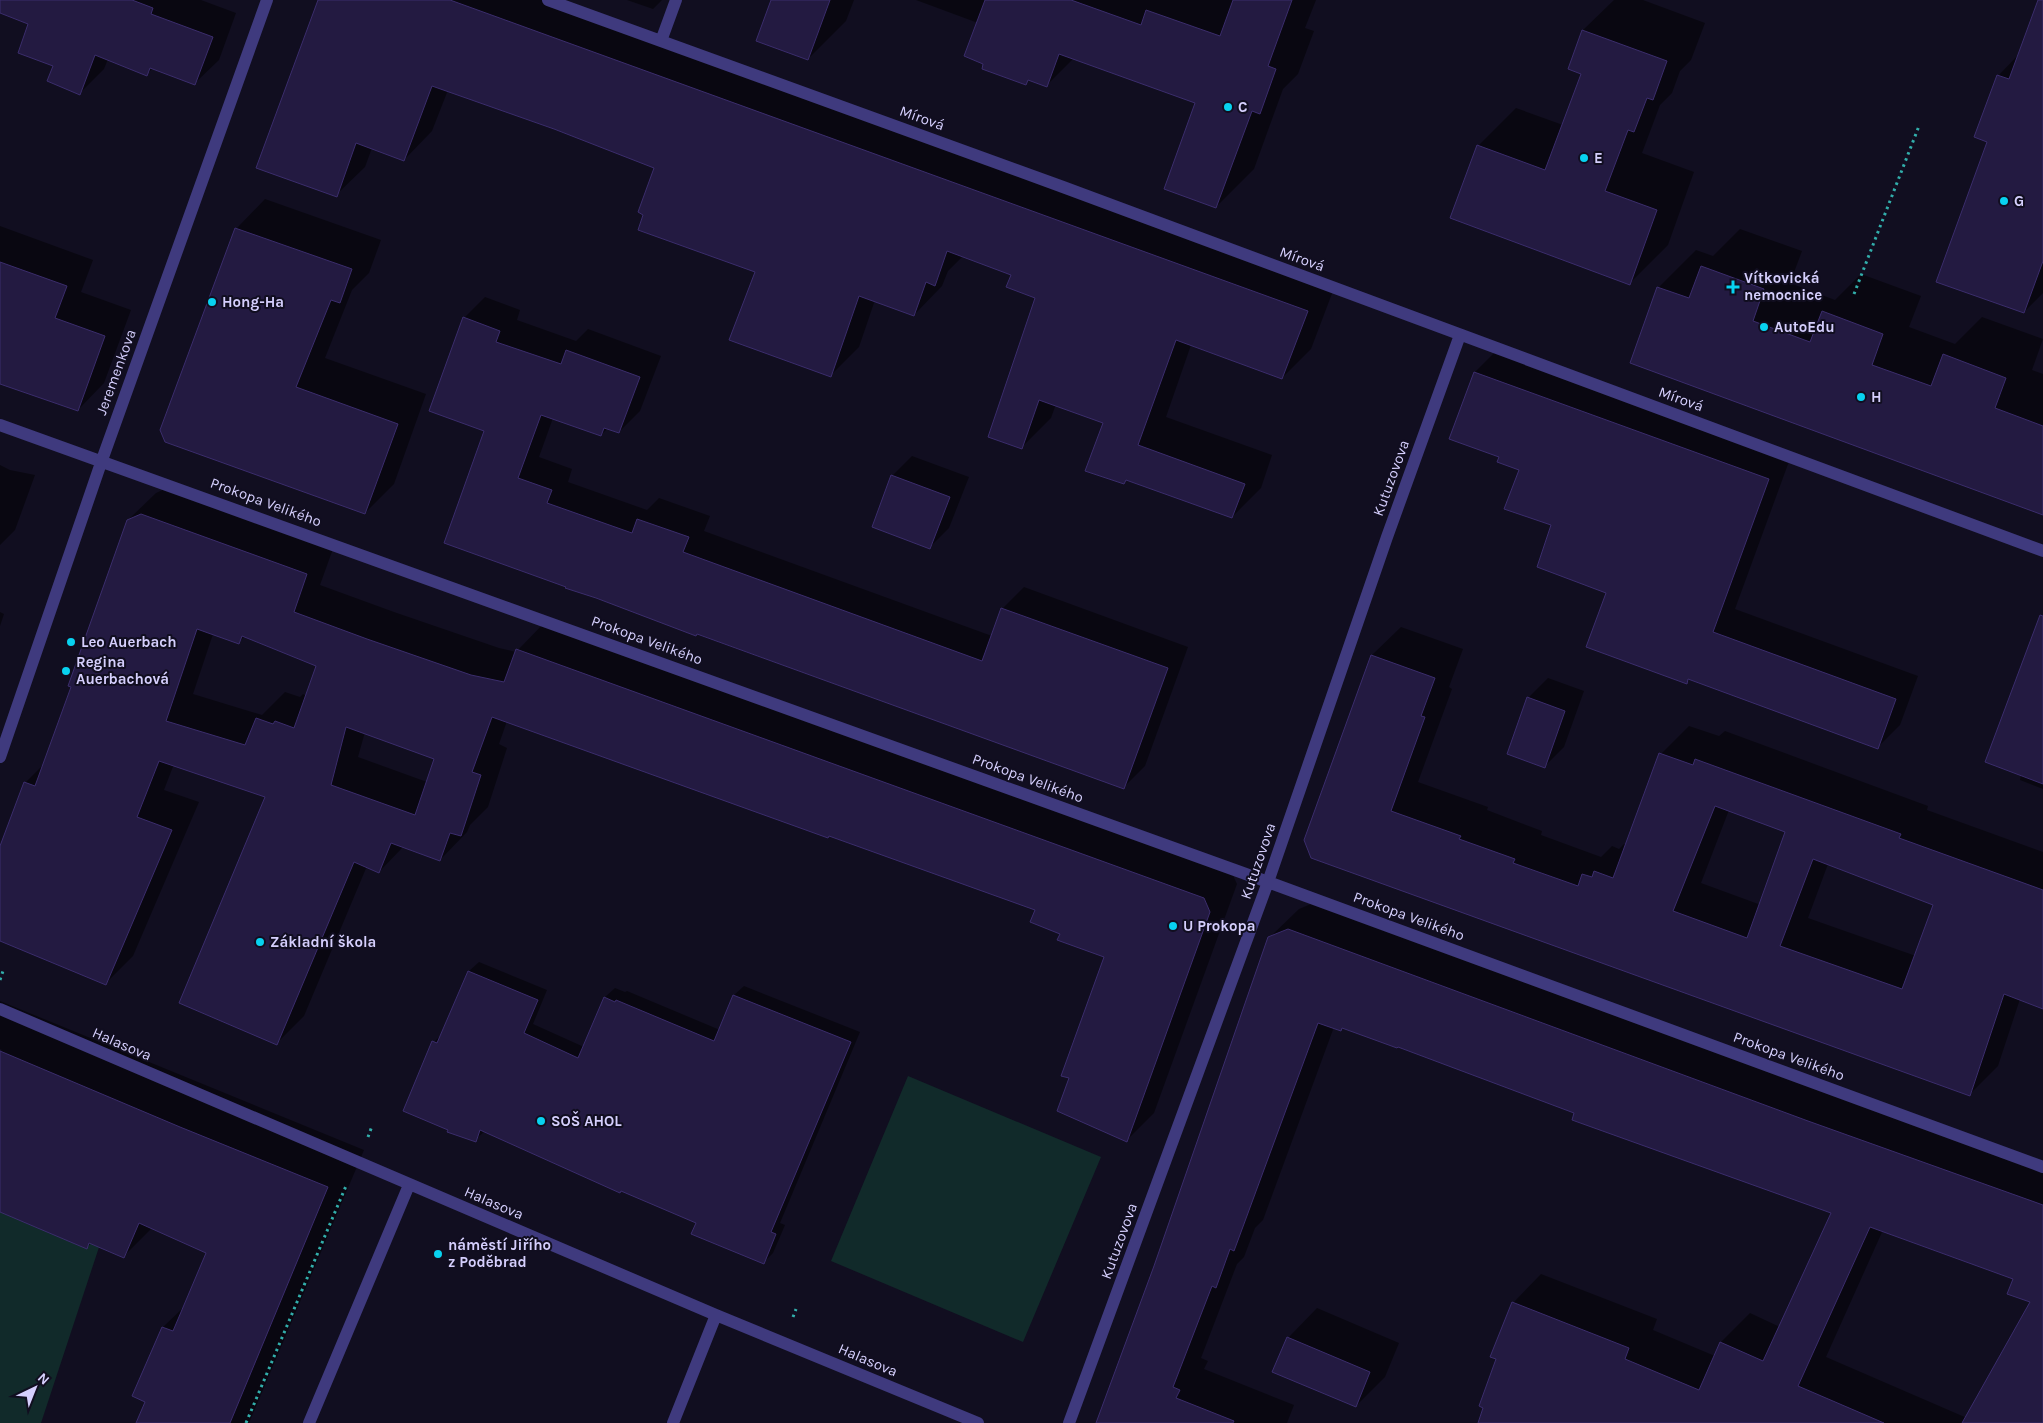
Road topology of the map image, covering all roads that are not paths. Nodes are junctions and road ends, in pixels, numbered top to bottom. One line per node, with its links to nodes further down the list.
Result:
1 (267, 0): 7 (street, Jeremenkova)
2 (548, 0): 4 (street, Mírová)
3 (676, 0): 4 (street)
4 (661, 40): 5 (street, Mírová)
5 (1460, 335): 8 (street, Mírová); 10 (street, Kutuzovova)
6 (0, 425): 7 (street, Prokopa Velikého)
7 (102, 460): 9 (street, Jeremenkova); 10 (street, Prokopa Velikého)
8 (2043, 551)
9 (0, 757)
10 (1268, 882): 12 (street, Prokopa Velikého); 18 (street, Kutuzovova)
11 (0, 1009): 13 (street, Halasova)
12 (2043, 1167)
13 (409, 1185): 14 (street, Halasova); 15 (street)
14 (716, 1315): 16 (street); 17 (street, Halasova)
15 (309, 1423)
16 (673, 1423)
17 (978, 1423)
18 (1069, 1423)

